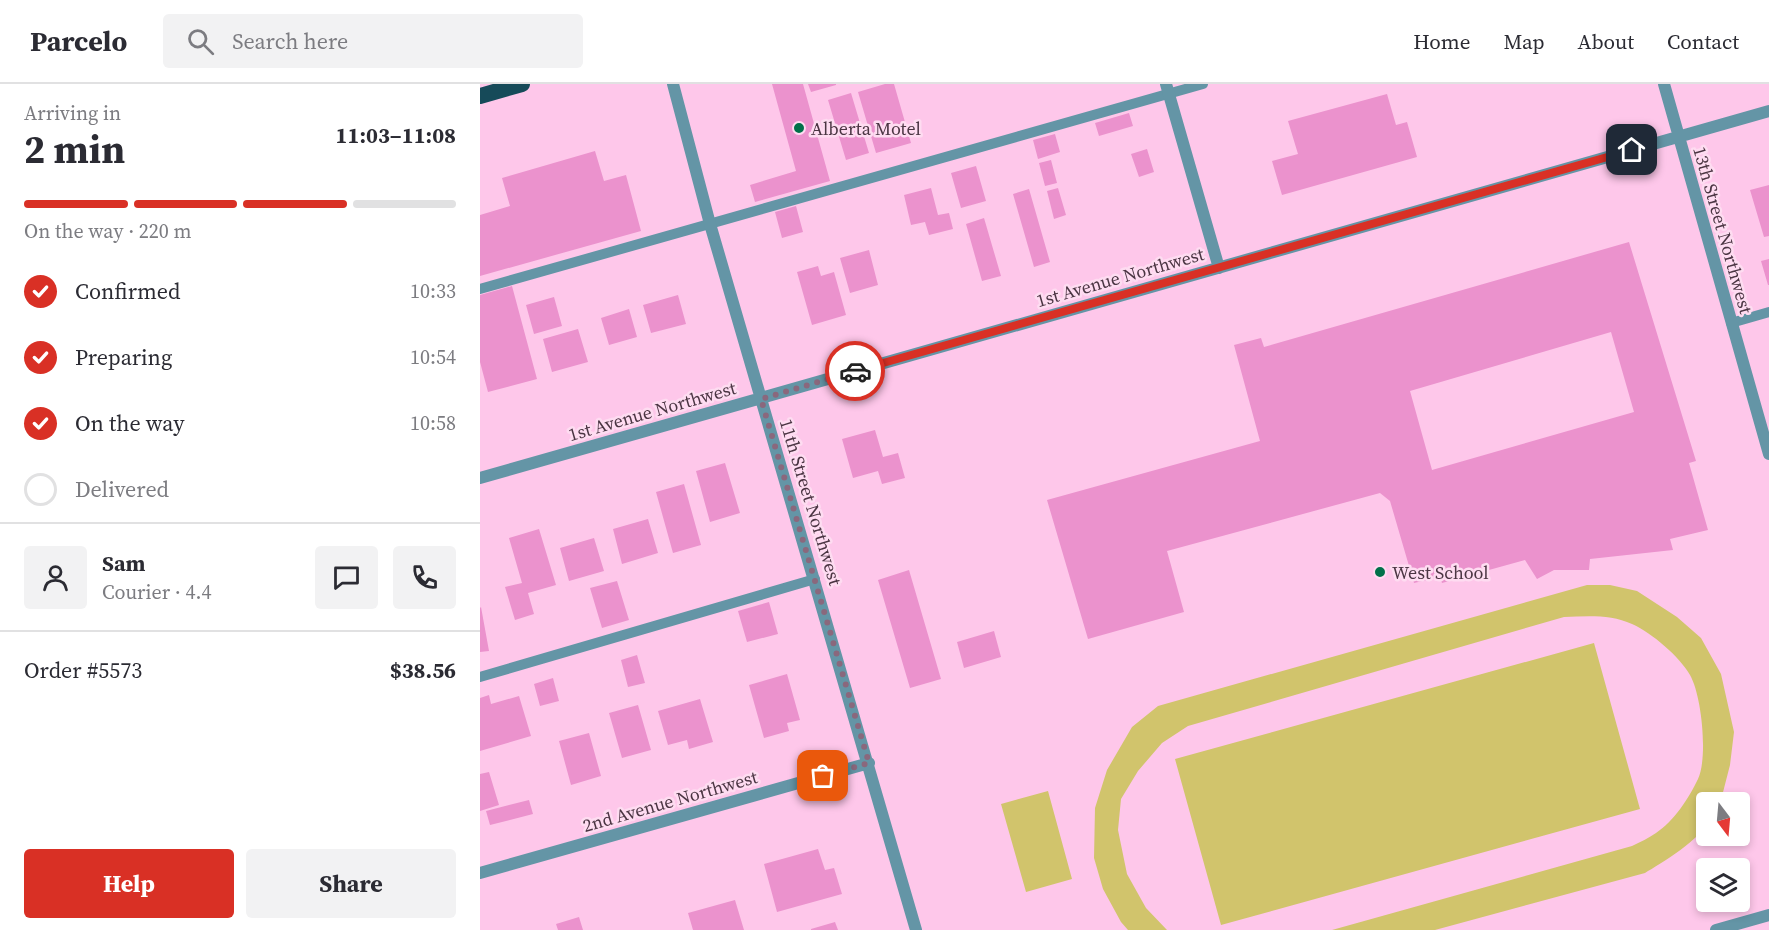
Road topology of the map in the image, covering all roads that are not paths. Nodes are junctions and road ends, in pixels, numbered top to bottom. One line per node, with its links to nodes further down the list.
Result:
1 (522, 84): 6 (highway)
2 (673, 84): 9 (street, 11th Street Northwest)
3 (1203, 84): 5 (lane)
4 (1664, 84): 8 (street, 13th Street Northwest)
5 (1168, 89): 9 (lane); 10 (street)
6 (480, 96)
7 (1769, 111): 8 (street, 1st Avenue Northwest)
8 (1678, 137): 10 (street, 1st Avenue Northwest); 13 (street, 13th Street Northwest)
9 (711, 224): 11 (lane); 14 (street, 11th Street Northwest)
10 (1219, 268): 14 (street, 1st Avenue Northwest)
11 (480, 289)
12 (1769, 312): 13 (lane)
13 (1731, 323): 15 (street, 13th Street Northwest)
14 (761, 399): 16 (street, 1st Avenue Northwest); 17 (street, 11th Street Northwest)
15 (1769, 454)
16 (480, 478)
17 (815, 579): 18 (lane); 19 (street, 11th Street Northwest)
18 (480, 677)
19 (869, 763): 20 (street, 2nd Avenue Northwest); 22 (street, 11th Street Northwest)
20 (480, 873)
21 (1769, 915): 23 (street)
22 (916, 930)
23 (1716, 930)

